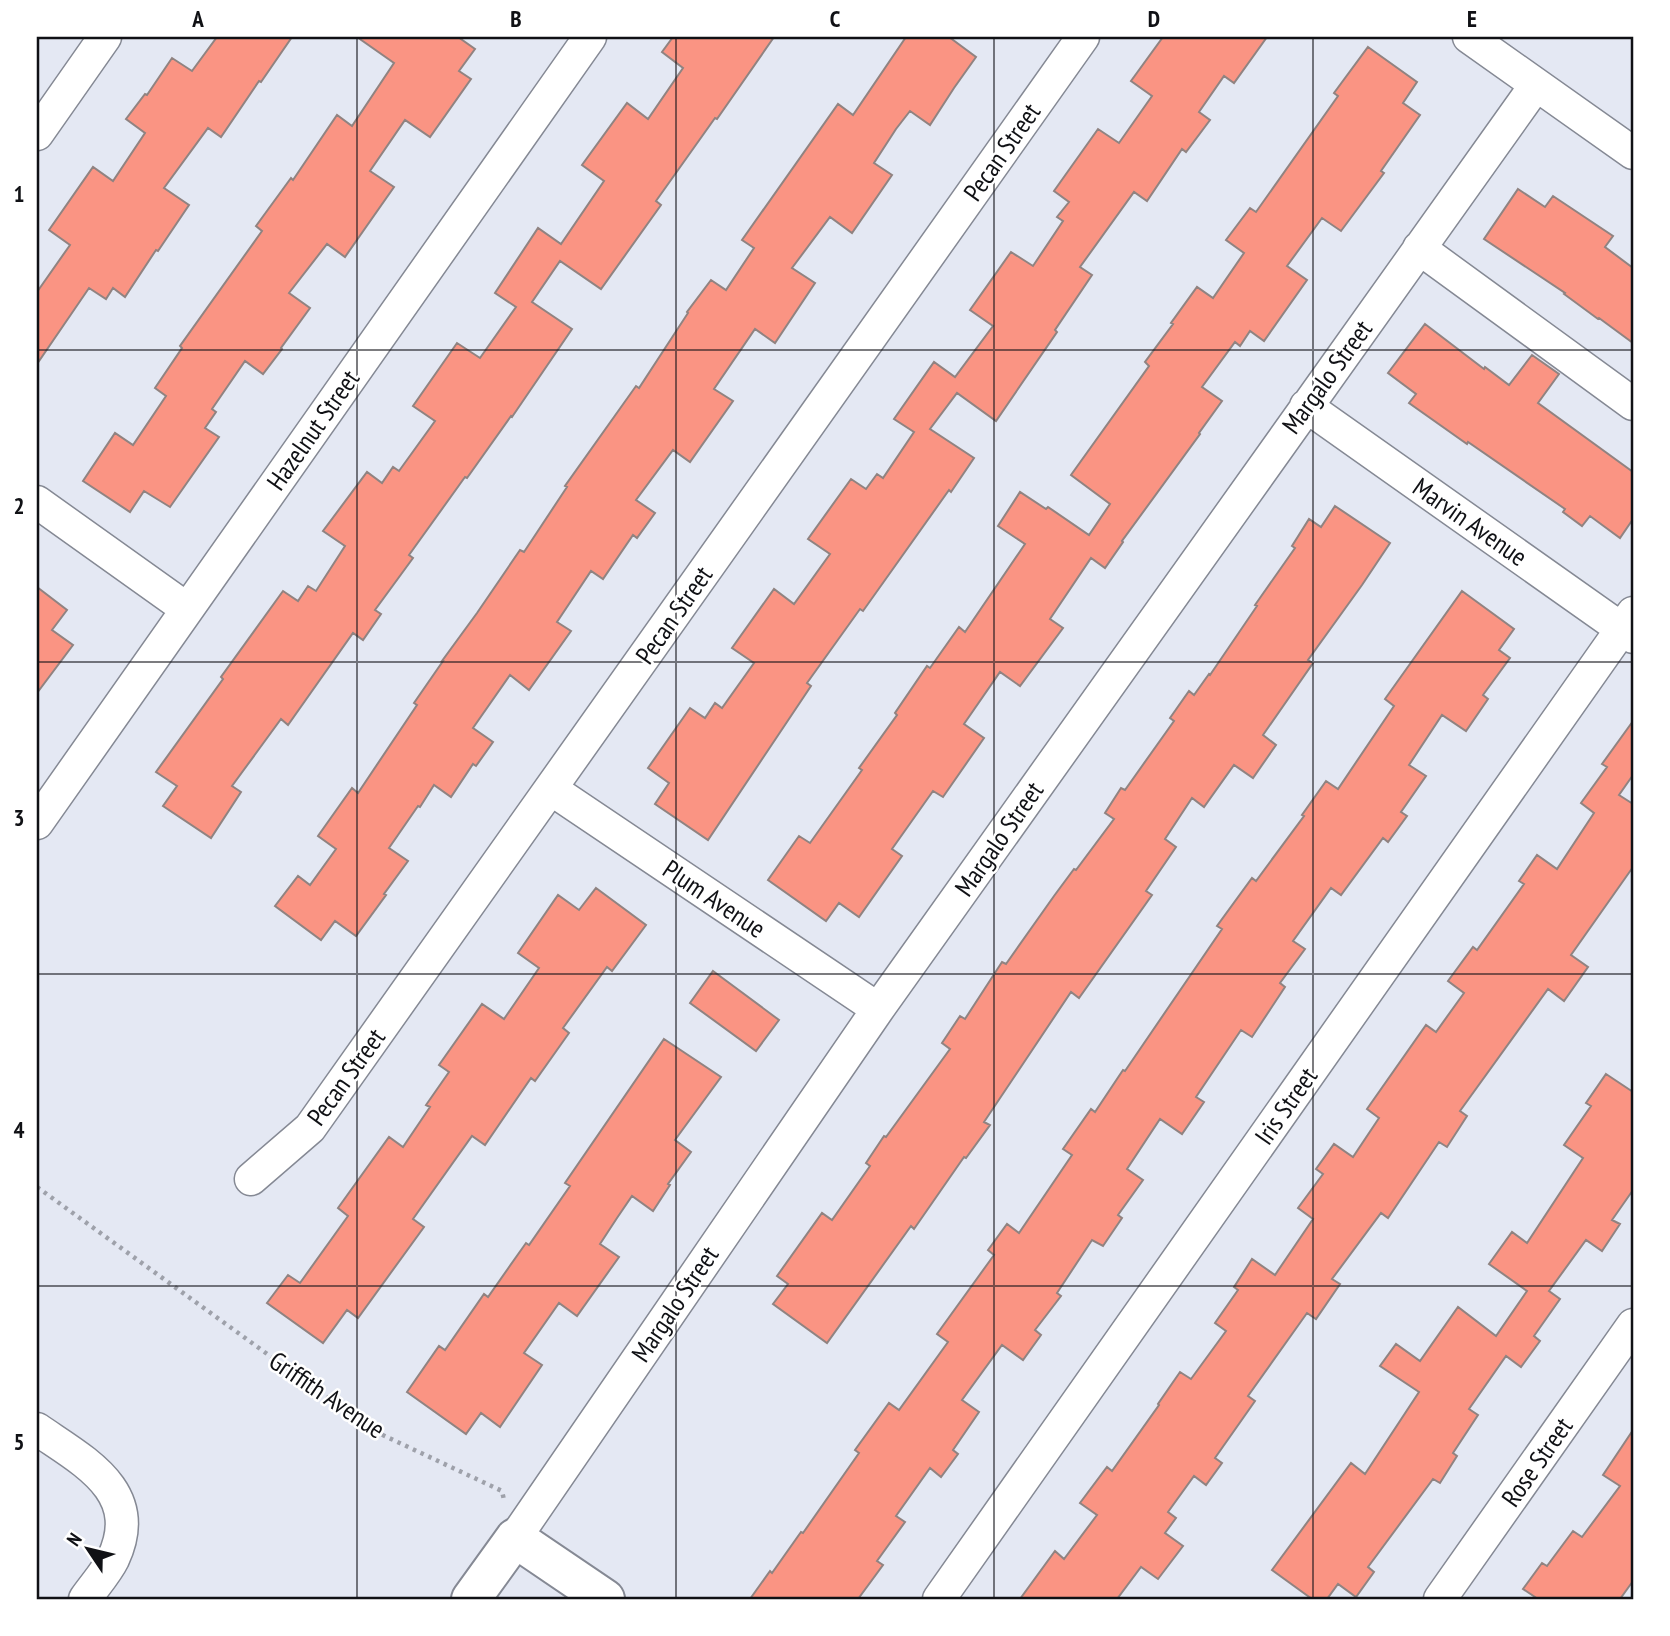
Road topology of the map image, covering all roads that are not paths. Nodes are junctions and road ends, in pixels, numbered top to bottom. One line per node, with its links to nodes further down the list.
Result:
1 (105, 37): 6 (street)
2 (590, 37): 12 (street, Hazelnut Street)
3 (1083, 37): 14 (street, Pecan Street)
4 (1469, 37): 5 (street)
5 (1536, 85): 7 (street); 8 (street, Margalo Street)
6 (37, 134)
7 (1633, 153)
8 (1419, 248): 9 (street); 10 (street, Margalo Street)
9 (1633, 404)
10 (1306, 406): 13 (street, Marvin Avenue); 16 (street, Margalo Street)
11 (37, 502): 12 (street)
12 (187, 609): 15 (street, Hazelnut Street)
13 (1629, 626): 24 (street, Iris Street)
14 (551, 789): 16 (street, Plum Avenue); 17 (street, Pecan Street)
15 (37, 822)
16 (878, 1009): 20 (street, Margalo Street)
17 (251, 1179)
18 (1633, 1325): 25 (street, Rose Street)
19 (37, 1429): 21 (street)
20 (515, 1538): 22 (street, Margalo Street); 23 (street)
21 (85, 1599)
22 (471, 1599)
23 (605, 1599)
24 (939, 1599)
25 (1440, 1599)

